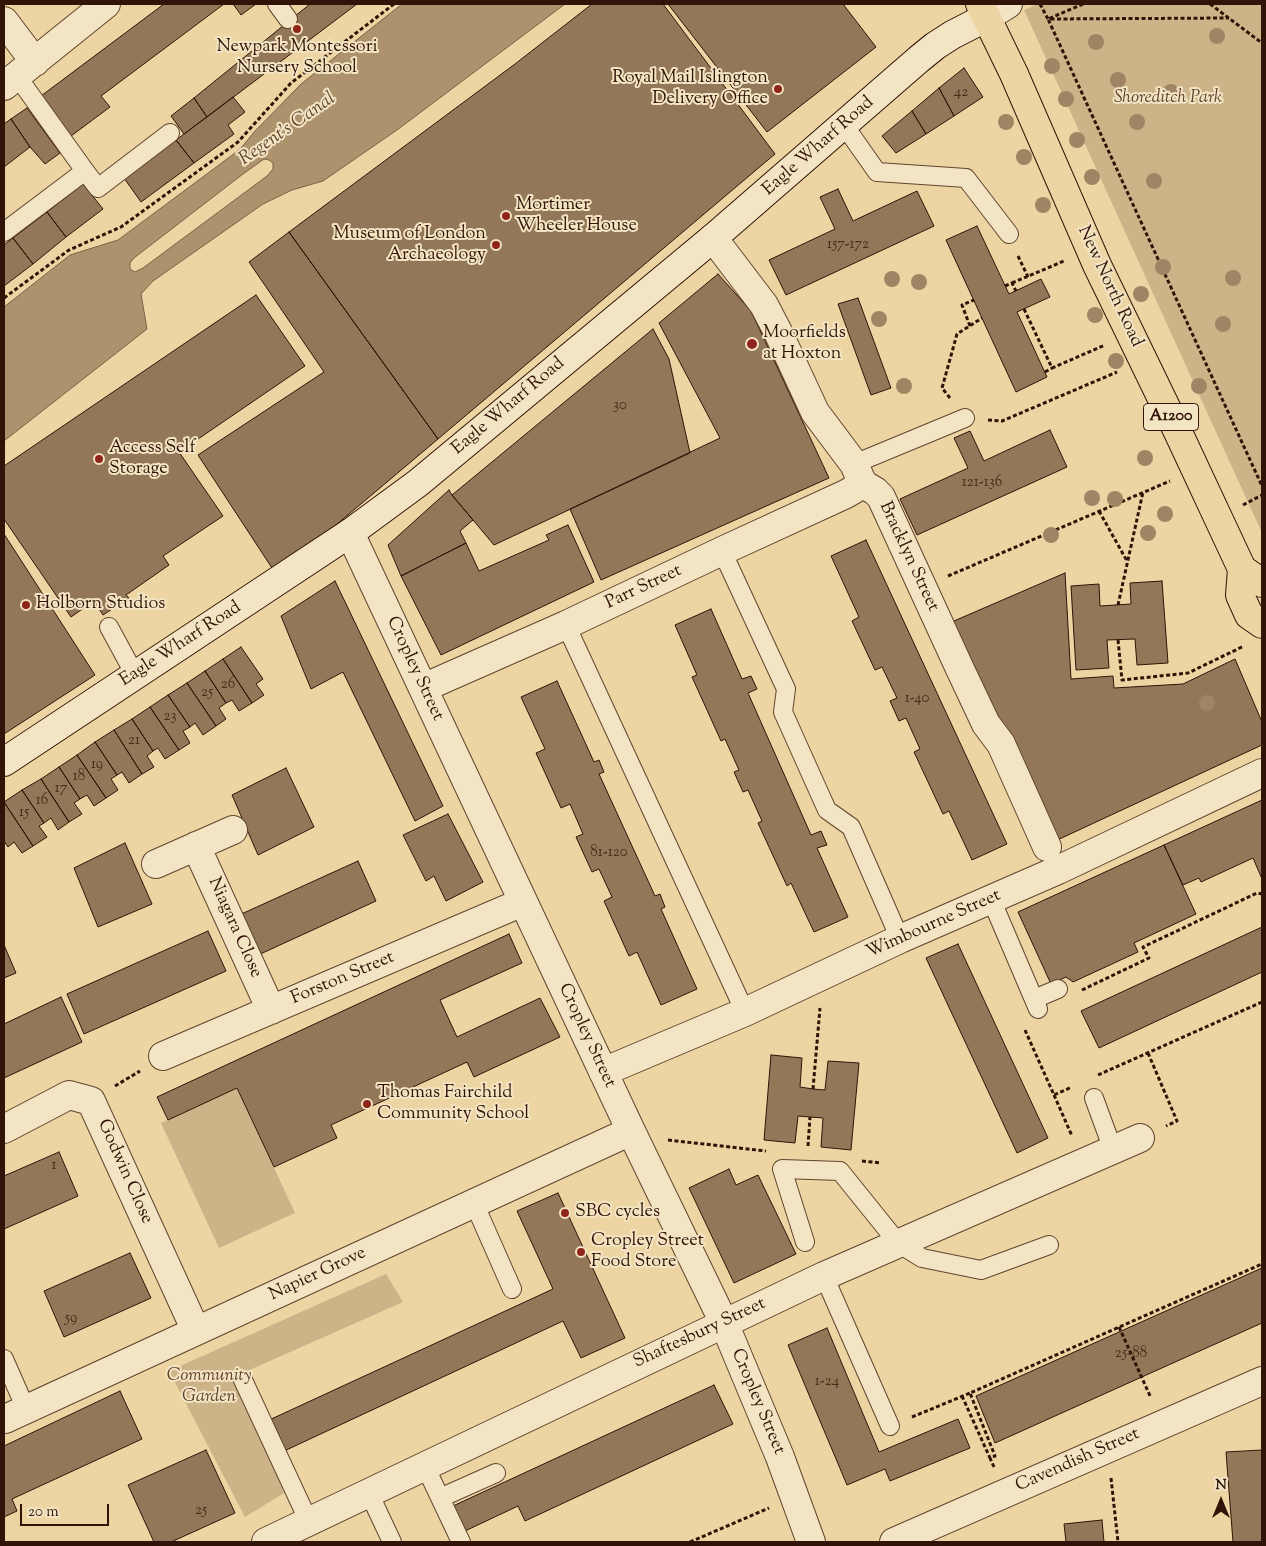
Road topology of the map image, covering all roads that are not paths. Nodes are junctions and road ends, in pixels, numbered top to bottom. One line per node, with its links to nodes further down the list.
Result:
1 (106, 4): 6 (street)
2 (277, 4): 4 (lane)
3 (991, 8): 7 (street, Eagle Wharf Road); 17 (main road, New North Road / A1200)
4 (288, 18)
5 (4, 21): 6 (street)
6 (19, 75): 9 (lane)
7 (844, 125): 11 (lane); 12 (street, Eagle Wharf Road)
8 (170, 133): 9 (lane)
9 (85, 171): 10 (lane)
10 (4, 232)
11 (1009, 234)
12 (713, 238): 14 (street, Bracklyn Street); 15 (street, Eagle Wharf Road)
13 (965, 418): 14 (lane)
14 (858, 474): 16 (street, Parr Street); 27 (street, Bracklyn Street)
15 (350, 533): 21 (street, Eagle Wharf Road); 22 (street, Cropley Street)
16 (722, 551): 19 (street, Parr Street); 31 (lane)
17 (1252, 576): 18 (main road, New North Road / A1200)
18 (1262, 624)
19 (566, 625): 22 (street, Parr Street); 34 (lane)
20 (109, 627): 21 (lane)
21 (135, 675): 23 (street, Eagle Wharf Road)
22 (423, 688): 30 (street, Cropley Street)
23 (4, 762)
24 (1262, 773): 27 (street, Wimbourne Street)
25 (234, 830): 26 (street)
26 (196, 846): 28 (street); 33 (street, Niagara Close)
27 (1053, 858): 29 (street, Wimbourne Street)
28 (156, 864)
29 (991, 899): 31 (street, Wimbourne Street); 32 (lane)
30 (523, 902): 33 (street, Forston Street); 36 (street, Cropley Street)
31 (900, 939): 34 (street, Wimbourne Street)
32 (1058, 989)
33 (271, 1010): 35 (street, Forston Street)
34 (745, 1012): 36 (street, Wimbourne Street)
35 (163, 1056)
36 (603, 1072): 39 (street, Cropley Street)
37 (1094, 1098): 41 (lane)
38 (4, 1129): 49 (street, Godwin Close)
39 (632, 1134): 42 (street, Napier Grove); 48 (street, Cropley Street)
40 (1140, 1138): 41 (street, Shaftesbury Street)
41 (1113, 1150): 44 (street, Shaftesbury Street)
42 (474, 1203): 47 (lane); 49 (street, Napier Grove)
43 (805, 1242): 44 (lane)
44 (898, 1243): 45 (lane); 46 (street, Shaftesbury Street)
45 (1049, 1245)
46 (824, 1276): 48 (street, Shaftesbury Street); 54 (lane)
47 (512, 1288)
48 (724, 1323): 55 (street, Shaftesbury Street); 63 (street, Cropley Street)
49 (196, 1331): 53 (street, Napier Grove)
50 (4, 1359): 53 (lane)
51 (243, 1380): 59 (lane)
52 (1262, 1381): 64 (street, Cavendish Street)
53 (16, 1414)
54 (890, 1426)
55 (425, 1466): 57 (street, Shaftesbury Street); 58 (lane)
56 (496, 1473): 58 (lane)
57 (369, 1493): 59 (street, Shaftesbury Street); 61 (lane)
58 (440, 1498): 62 (lane)
59 (309, 1522): 60 (street, Shaftesbury Street)
60 (266, 1542)
61 (392, 1542)
62 (461, 1542)
63 (811, 1542)
64 (894, 1542)

